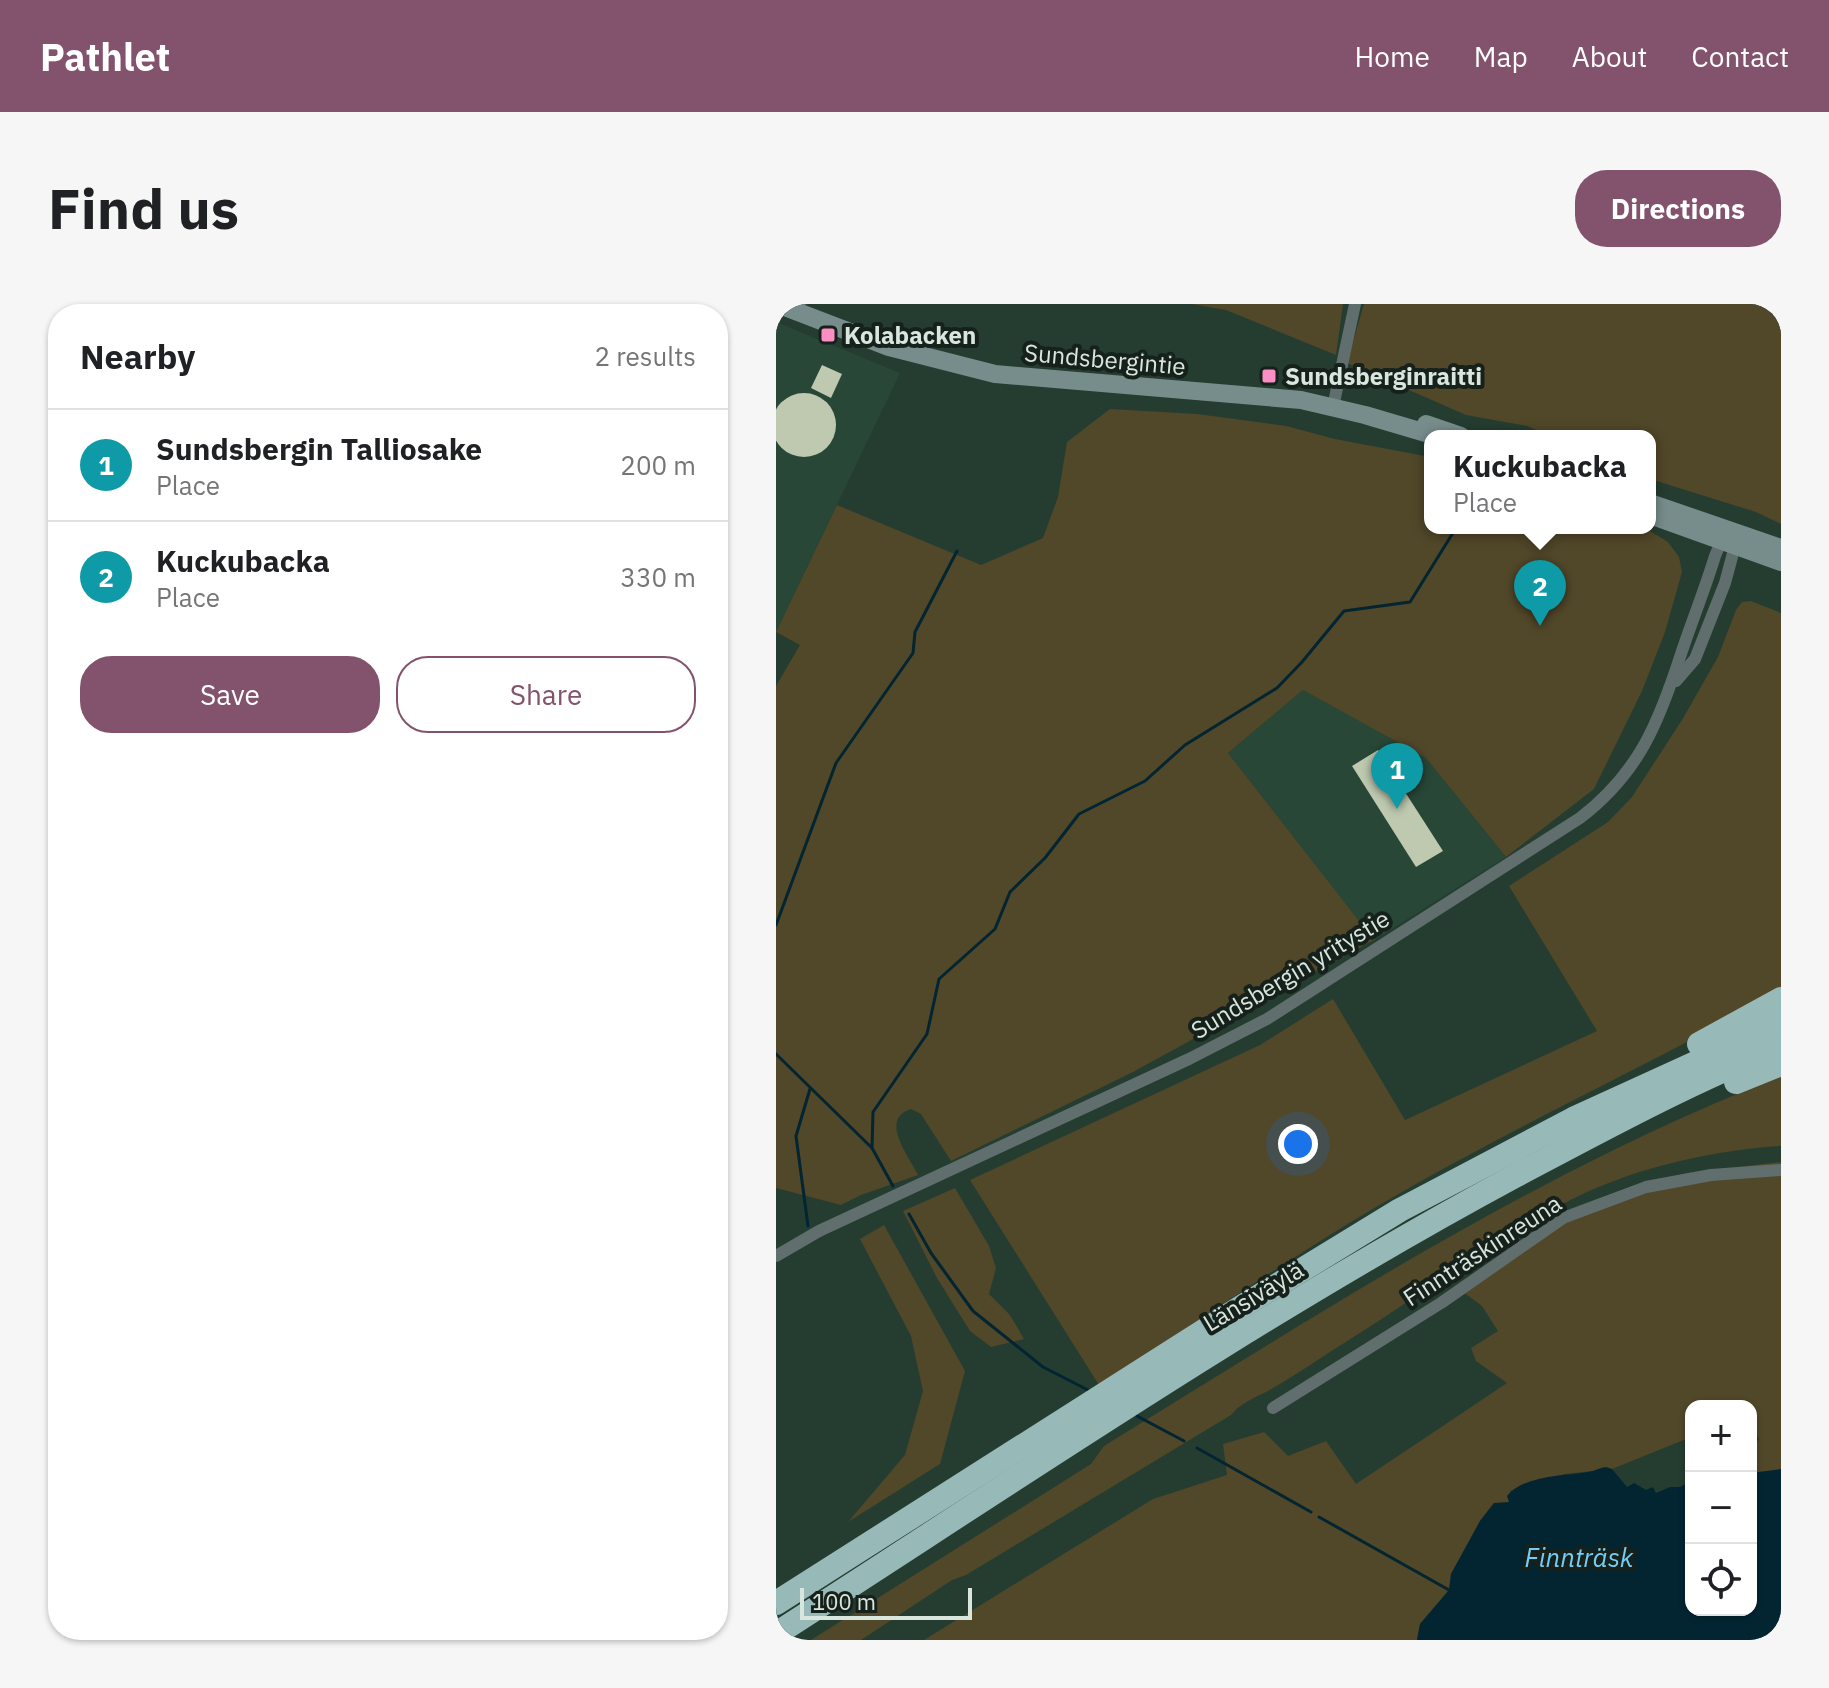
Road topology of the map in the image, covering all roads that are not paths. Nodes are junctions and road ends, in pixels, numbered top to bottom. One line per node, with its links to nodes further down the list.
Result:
1 (777, 304): 6 (main road, Sundsbergintie)
2 (804, 304): 4 (main road)
3 (1355, 304): 6 (street)
4 (974, 360)
5 (1044, 372): 6 (main road, Sundsbergintie)
6 (1334, 402): 7 (main road, Sundsbergintie); 8 (main road, Sundsbergintie)
7 (1444, 430)
8 (1424, 432)
9 (1656, 506): 11 (main road)
10 (1656, 517): 11 (main road)
11 (1731, 540): 12 (main road); 13 (main road); 20 (street, Sundsbergin yritystie)
12 (1781, 548)
13 (1781, 562)
14 (1781, 999): 18 (highway)
15 (1781, 1024): 18 (highway, Länsiväylä)
16 (1781, 1046): 18 (highway, Länsiväylä)
17 (1781, 1064): 18 (highway)
18 (1575, 1131): 22 (highway, Länsiväylä); 23 (highway, Länsiväylä)
19 (1781, 1170): 21 (street, Finnträskinreuna)
20 (776, 1256)
21 (1273, 1408)
22 (776, 1603)
23 (776, 1634)

